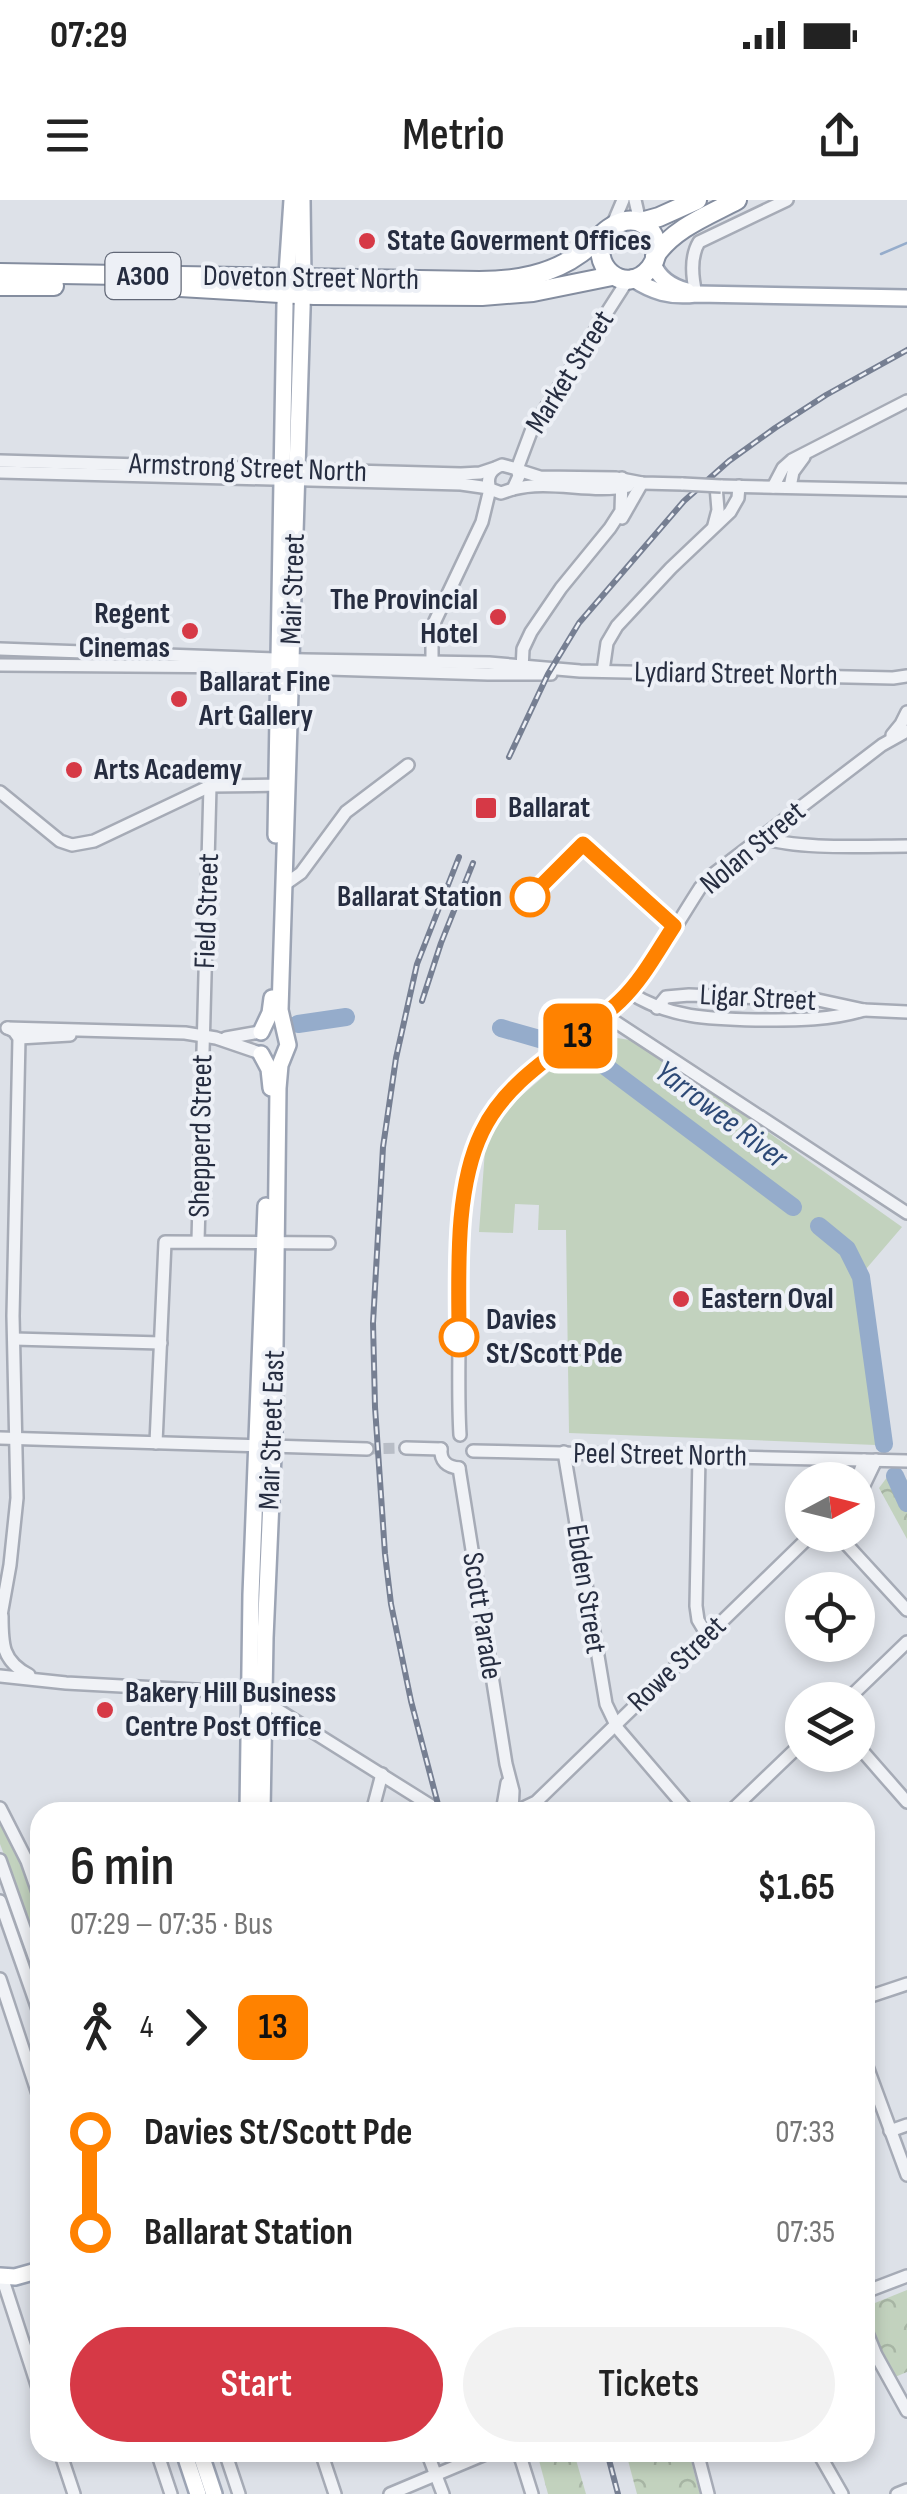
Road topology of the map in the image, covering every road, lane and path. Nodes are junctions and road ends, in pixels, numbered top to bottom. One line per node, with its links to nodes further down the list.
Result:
1 (292, 200): 15 (main road, Mair Street)
2 (302, 200): 15 (main road, Mair Street)
3 (623, 200): 10 (street)
4 (635, 200): 9 (street)
5 (696, 200): 8 (highway, A300)
6 (737, 200): 11 (highway, A300)
7 (787, 200): 16 (street)
8 (668, 207): 9 (highway, A300)
9 (640, 222): 10 (highway, A300); 11 (highway)
10 (609, 228): 13 (highway); 15 (highway, Doveton Street North / A300)
11 (654, 259): 13 (highway, A300); 16 (main road)
12 (0, 273): 15 (highway, Doveton Street North / A300)
13 (625, 278): 15 (highway, Doveton Street North / A300); 16 (main road, Doveton Street North); 22 (street, Market Street)
14 (0, 286): 15 (highway, Doveton Street North / A300)
15 (294, 286): 25 (main road, Mair Street)
16 (696, 294): 17 (main road, Doveton Street North)
17 (907, 298)
18 (907, 402): 19 (street)
19 (807, 454): 31 (street); 33 (street)
20 (0, 461): 23 (street, Armstrong Street North)
21 (496, 468): 22 (street); 26 (street, Armstrong Street North); 34 (street)
22 (517, 470): 27 (street); 32 (street)
23 (150, 471): 24 (street, Armstrong Street North); 25 (street, Armstrong Street North)
24 (0, 472)
25 (289, 475): 26 (street, Armstrong Street North); 40 (main road, Mair Street)
26 (358, 477): 34 (street, Armstrong Street North)
27 (622, 483): 28 (street); 32 (street); 36 (street)
28 (642, 483): 30 (street, bridge); 36 (street)
29 (739, 486): 30 (street); 31 (street); 37 (street)
30 (718, 487): 37 (street)
31 (774, 487): 33 (street)
32 (513, 488): 34 (street)
33 (790, 488): 35 (street)
34 (490, 489): 43 (street)
35 (907, 490)
36 (610, 528): 38 (street)
37 (710, 530): 45 (street)
38 (535, 626): 41 (street); 44 (street)
39 (0, 649): 40 (street, Lydiard Street North)
40 (284, 663): 42 (street, Lydiard Street North); 43 (street, Lydiard Street North); 51 (main road, Mair Street)
41 (488, 663): 43 (street, Lydiard Street North); 44 (street, Lydiard Street North)
42 (0, 664)
43 (432, 667): 44 (street, Lydiard Street North)
44 (522, 670): 45 (street, Lydiard Street North)
45 (604, 671): 46 (street, Lydiard Street North)
46 (903, 680)
47 (907, 712): 49 (street, Nolan Street)
48 (907, 730): 49 (street, Nolan Street)
49 (882, 745): 54 (street, Nolan Street)
50 (408, 764): 56 (street)
51 (282, 785): 52 (street); 56 (main road, Mair Street); 64 (main road, Mair Street)
52 (210, 786): 53 (street); 65 (street, Field Street)
53 (0, 792)
54 (762, 837): 55 (street); 57 (street, Nolan Street)
55 (907, 846)
56 (284, 884): 67 (main road, Mair Street)
57 (629, 992): 58 (street, Ligar Street); 61 (street, Nolan Street)
58 (658, 1008): 59 (street, Ligar Street); 59 (street, Ligar Street)
59 (864, 1010): 60 (street, Ligar Street)
60 (907, 1012)
61 (604, 1015): 69 (street); 77 (street)
62 (4, 1028): 63 (street); 66 (street)
63 (109, 1031): 65 (street); 66 (street)
64 (261, 1032): 65 (street); 67 (main road); 68 (main road)
65 (209, 1037): 68 (street); 70 (street, Shepperd Street)
66 (19, 1038): 73 (street)
67 (286, 1043): 68 (main road); 71 (main road, Mair Street East)
68 (261, 1054): 71 (main road, Mair Street East)
69 (907, 1213)
70 (198, 1242): 71 (street); 75 (street, Shepperd Street)
71 (270, 1242): 72 (street); 81 (main road, Mair Street East)
72 (329, 1242)
73 (14, 1340): 74 (street); 76 (street)
74 (43, 1340): 75 (street); 76 (street)
75 (161, 1343): 80 (street, Shepperd Street)
76 (14, 1363): 79 (street)
77 (460, 1435): 84 (street); 85 (street)
78 (0, 1438): 79 (street)
79 (17, 1438): 80 (street); 93 (street)
80 (156, 1443): 81 (street)
81 (266, 1445): 82 (street); 100 (main road, Mair Street East)
82 (367, 1448)
83 (406, 1448): 84 (street)
84 (441, 1449): 89 (street)
85 (473, 1451): 86 (street, Peel Street North); 89 (street)
86 (564, 1452): 87 (street, Peel Street North); 101 (street, Ebden Street)
87 (700, 1456): 88 (street, Peel Street North); 94 (street)
88 (891, 1459)
89 (458, 1468): 103 (street, Scott Parade)
90 (793, 1552): 94 (street, Rowe Street)
91 (854, 1552): 92 (street)
92 (907, 1610)
93 (1, 1616): 97 (street)
94 (708, 1635): 101 (street, Rowe Street)
95 (907, 1642): 98 (street)
96 (0, 1676): 97 (street)
97 (48, 1681): 99 (street); 100 (street)
98 (866, 1682)
99 (0, 1688)
100 (257, 1696): 105 (street); 108 (main road, Mair Street East); 109 (main road, Mair Street East)
101 (615, 1724): 107 (street, Rowe Street); 115 (street)
102 (785, 1759): 116 (street)
103 (506, 1764): 106 (street, Scott Parade); 112 (street, Scott Parade)
104 (875, 1765): 117 (street)
105 (382, 1774): 110 (street); 111 (street)
106 (512, 1787): 107 (street); 113 (street, Scott Parade)
107 (543, 1793): 114 (street, Rowe Street)
108 (249, 1802)
109 (262, 1802)
110 (375, 1802)
111 (426, 1802)
112 (504, 1802)
113 (513, 1802)
114 (535, 1802)
115 (681, 1802)
116 (740, 1802)
117 (907, 1802)
118 (0, 1808): 120 (street)
119 (0, 1860): 122 (street)
120 (30, 1872)
121 (0, 1901): 123 (street)
122 (30, 1950)
123 (30, 1956)
124 (30, 1967): 125 (street)
125 (0, 1976): 128 (street)
126 (907, 1984): 127 (street)
127 (875, 1995)
128 (30, 2069)
129 (875, 2089): 131 (street)
130 (907, 2124): 131 (street)
131 (890, 2131): 132 (street)
132 (907, 2175)
133 (30, 2273): 135 (main road)
134 (907, 2276): 136 (street)
135 (1, 2277): 138 (street)
136 (875, 2288)
137 (875, 2353): 139 (street)
138 (30, 2364)
139 (907, 2410)
140 (63, 2462): 155 (street)
141 (160, 2462): 156 (street)
142 (187, 2462): 157 (main road)
143 (203, 2462): 158 (main road)
144 (228, 2462): 159 (street)
145 (325, 2462): 160 (street)
146 (430, 2462): 152 (street)
147 (467, 2462): 152 (street)
148 (522, 2462): 153 (street)
149 (527, 2462): 153 (street)
150 (700, 2462): 163 (street)
151 (824, 2462): 164 (street)
152 (435, 2476): 161 (street); 162 (street)
153 (531, 2490)
154 (907, 2490): 165 (street)
155 (74, 2494)
156 (171, 2494)
157 (198, 2494)
158 (214, 2494)
159 (239, 2494)
160 (335, 2494)
161 (390, 2494)
162 (443, 2494)
163 (708, 2494)
164 (842, 2494)
165 (897, 2494)

